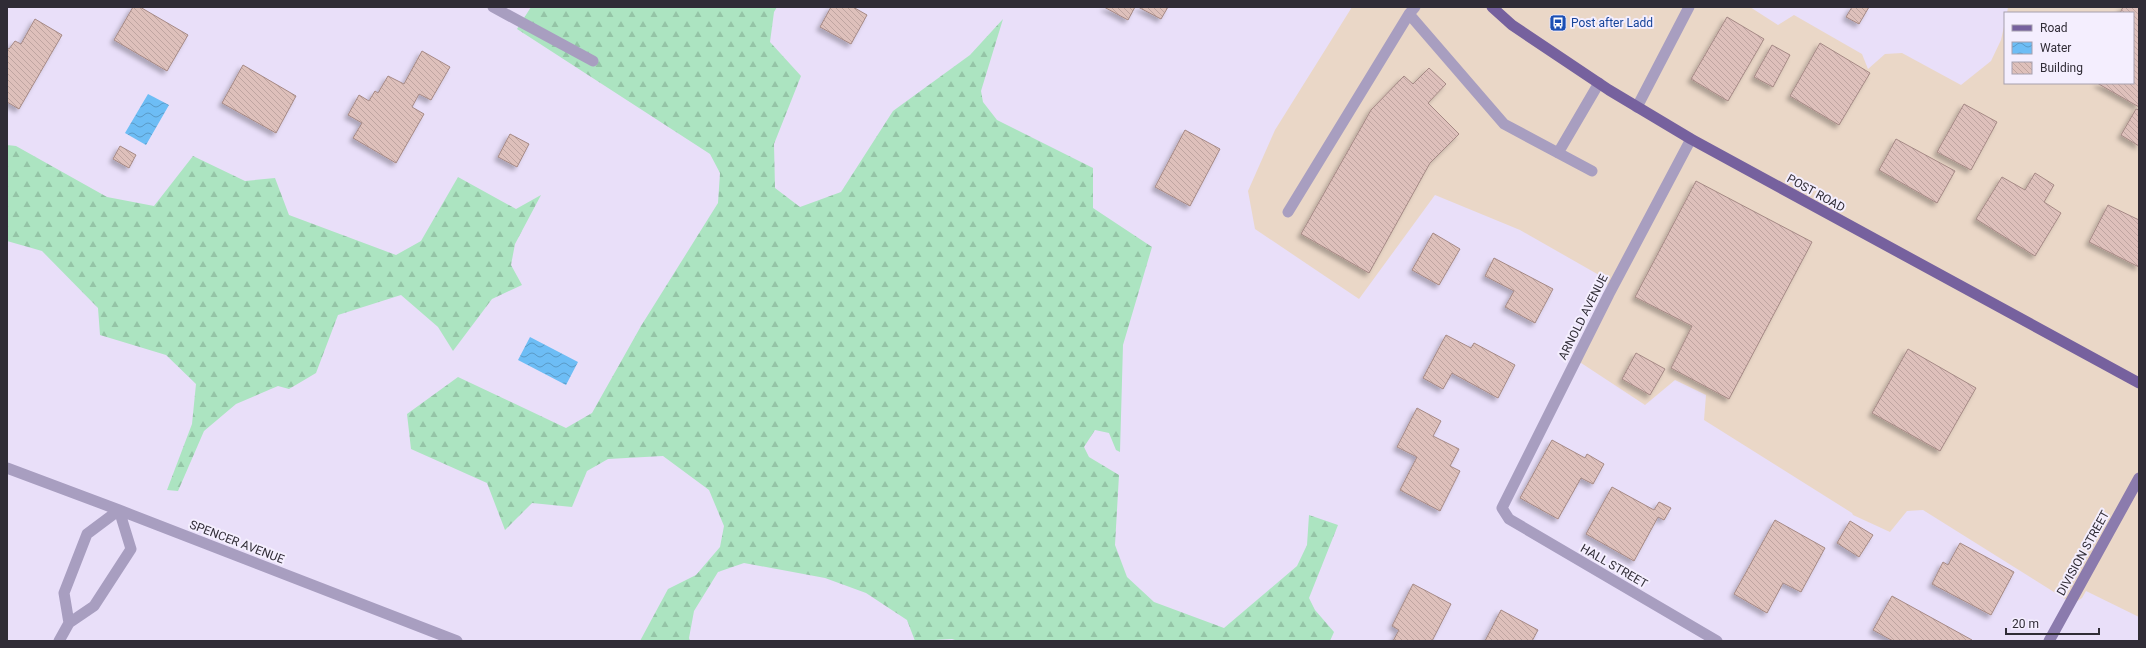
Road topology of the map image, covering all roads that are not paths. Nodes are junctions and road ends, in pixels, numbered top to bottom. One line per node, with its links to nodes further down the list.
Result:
1 (493, 7): 5 (street)
2 (1492, 7): 6 (main road, POST ROAD)
3 (1689, 7): 7 (street)
4 (1412, 10): 9 (street); 11 (street)
5 (593, 62)
6 (1599, 83): 7 (main road, POST ROAD); 9 (street)
7 (1637, 107): 8 (main road, POST ROAD)
8 (1691, 139): 12 (main road, POST ROAD); 15 (street, ARNOLD AVENUE)
9 (1558, 153): 10 (street)
10 (1592, 171)
11 (1288, 212)
12 (2139, 383)
13 (7, 468): 16 (street, SPENCER AVENUE)
14 (2139, 478): 21 (main road, DIVISION STREET)
15 (1502, 508): 20 (street, HALL STREET)
16 (119, 510): 17 (street); 17 (street); 19 (street, SPENCER AVENUE)
17 (69, 623): 18 (street)
18 (59, 641)
19 (456, 641)
20 (1718, 641)
21 (2049, 641)

